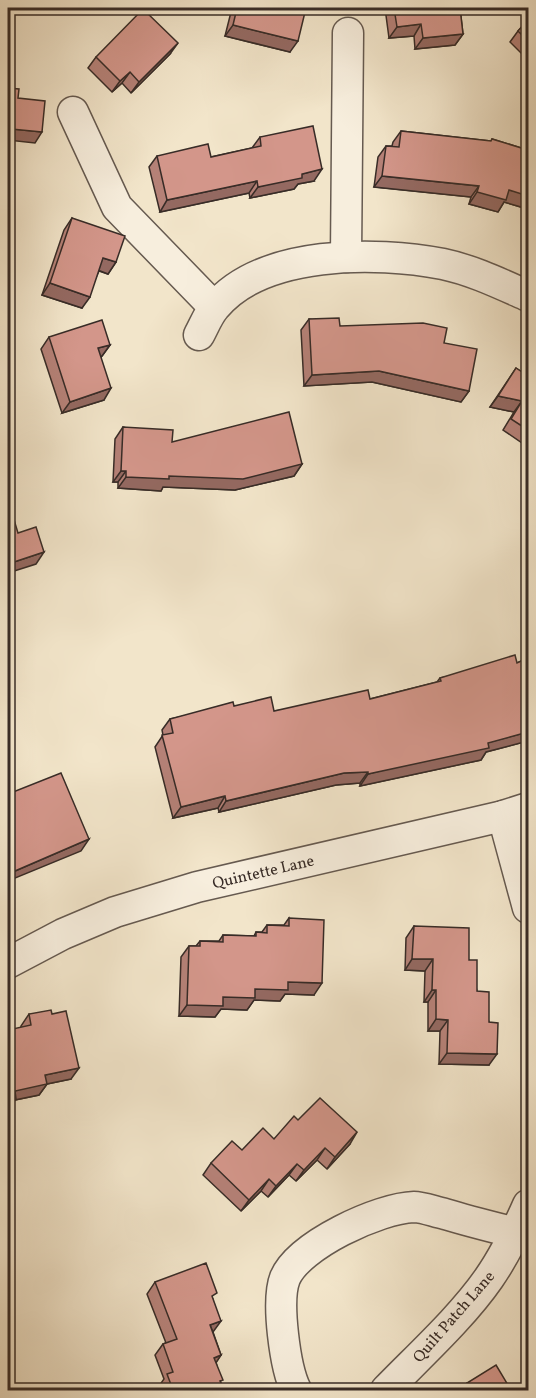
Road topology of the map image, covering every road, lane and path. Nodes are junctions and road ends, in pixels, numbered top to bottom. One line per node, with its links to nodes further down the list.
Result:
1 (348, 33): 3 (street)
2 (73, 112): 5 (street)
3 (346, 257): 4 (street); 5 (street)
4 (528, 296)
5 (214, 307): 6 (street)
6 (199, 335)
7 (516, 812): 8 (street); 9 (street, Quintette Lane)
8 (528, 908)
9 (8, 963)
10 (528, 1205): 11 (street, Quilt Patch Lane)
11 (516, 1233): 12 (street); 13 (street, Quilt Patch Lane)
12 (296, 1390)
13 (386, 1390)

